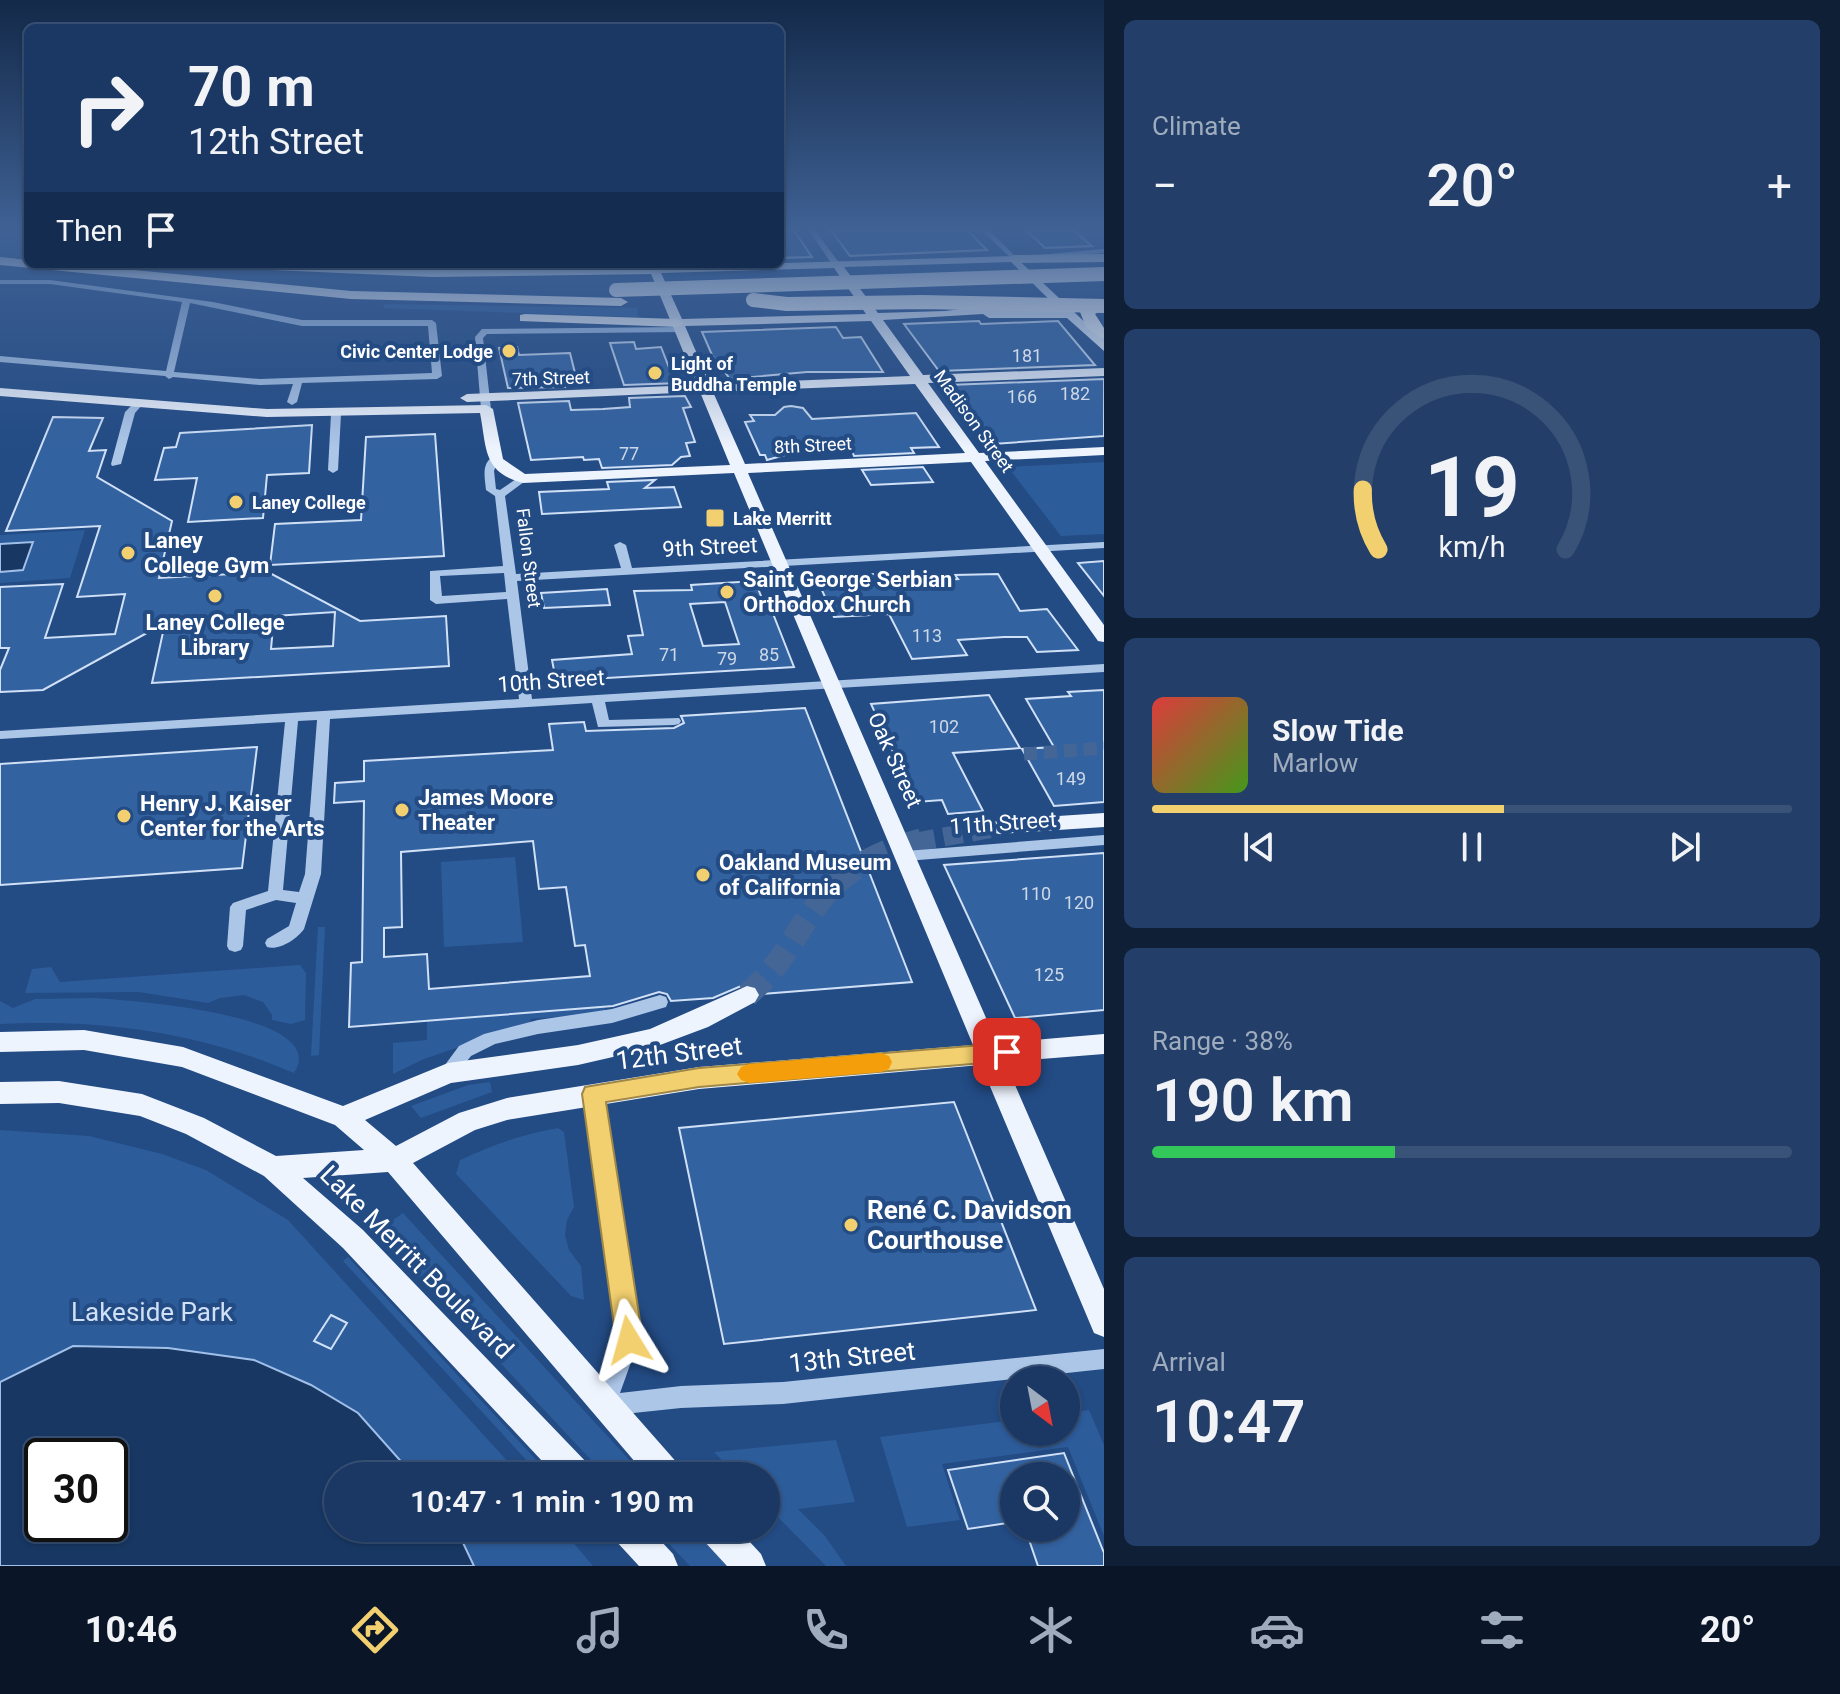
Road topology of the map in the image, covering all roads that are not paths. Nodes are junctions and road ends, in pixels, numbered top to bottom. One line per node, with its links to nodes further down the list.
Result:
1 (186, 302): 22 (street)
2 (192, 302): 25 (street)
3 (293, 302): 12 (highway)
4 (668, 302): 17 (main road, Oak Street)
5 (770, 302): 7 (highway, bridge)
6 (863, 302): 16 (main road, Madison Street)
7 (917, 302)
8 (937, 302): 11 (highway, bridge)
9 (1059, 302): 13 (main road); 14 (main road)
10 (1063, 302): 11 (highway)
11 (1104, 303): 18 (highway)
12 (441, 313)
13 (1071, 314): 14 (main road); 19 (main road)
14 (945, 315): 16 (main road)
15 (498, 316): 17 (highway)
16 (874, 317): 17 (main road); 24 (main road, Madison Street)
17 (678, 326): 26 (main road, Oak Street); 30 (street, Fallon Street)
18 (1104, 336)
19 (1104, 347)
20 (0, 359): 22 (street)
21 (1104, 372): 24 (main road, 7th Street)
22 (169, 376): 25 (street)
23 (0, 379): 28 (main road, 7th Street)
24 (919, 380): 26 (main road, 7th Street); 33 (main road, Madison Street)
25 (298, 382): 28 (street)
26 (705, 390): 30 (main road, 7th Street); 36 (main road, Oak Street)
27 (0, 392): 29 (main road, 7th Street)
28 (292, 402): 30 (main road, 7th Street)
29 (137, 405): 31 (main road, 7th Street); 35 (street)
30 (486, 408): 31 (main road, 7th Street); 34 (main road, Fallon Street)
31 (336, 414): 37 (street)
32 (1104, 451): 33 (main road, 8th Street)
33 (974, 457): 36 (main road, 8th Street); 42 (main road, Madison Street)
34 (493, 460): 38 (main road); 39 (street, Fallon Street)
35 (116, 464)
36 (739, 468): 38 (main road, 8th Street); 43 (main road, Oak Street)
37 (333, 470)
38 (523, 479): 39 (street)
39 (500, 495): 45 (street, Fallon Street)
40 (620, 545): 44 (street)
41 (1104, 545): 42 (street, 9th Street)
42 (1040, 549): 43 (street, 9th Street); 47 (main road, Madison Street)
43 (780, 563): 44 (street, 9th Street); 49 (main road, Oak Street)
44 (627, 571): 45 (street, 9th Street)
45 (509, 573): 46 (street, Fallon Street); 46 (street, 9th Street)
46 (512, 595): 51 (street, Fallon Street)
47 (1104, 637)
48 (1104, 668): 49 (street, 10th Street)
49 (831, 684): 50 (street, 10th Street); 59 (main road, Oak Street)
50 (598, 698): 51 (street, 10th Street); 54 (street)
51 (526, 702): 52 (street, 10th Street)
52 (324, 715): 53 (street, 10th Street); 61 (street)
53 (292, 717): 55 (street, 10th Street); 60 (street)
54 (674, 721)
55 (0, 735)
56 (1104, 820): 57 (main road, 11th Street)
57 (999, 827)
58 (1104, 840): 59 (street, 11th Street)
59 (906, 856): 68 (main road, Oak Street)
60 (275, 894): 61 (street); 63 (street)
61 (305, 899): 62 (street)
62 (273, 943)
63 (235, 946)
64 (747, 995): 69 (main road, 12th Street)
65 (660, 1002): 69 (street)
66 (0, 1042): 72 (main road, Lake Merritt Boulevard)
67 (1104, 1044): 68 (main road, 12th Street)
68 (989, 1054): 71 (main road, 12th Street); 75 (main road, Oak Street)
69 (448, 1073): 72 (main road, 12th Street)
70 (0, 1093): 74 (main road, Lake Merritt Boulevard)
71 (593, 1094): 73 (main road, 12th Street); 77 (street)
72 (344, 1117): 73 (main road, Lake Merritt Boulevard)
73 (394, 1160): 74 (main road, 12th Street); 77 (main road, Lake Merritt Boulevard)
74 (273, 1168): 78 (main road, Lake Merritt Boulevard)
75 (1104, 1323)
76 (1104, 1359): 77 (street, 13th Street)
77 (605, 1405): 79 (main road, Lake Merritt Boulevard)
78 (565, 1462)
79 (656, 1462)
80 (640, 1542): 82 (main road)
81 (728, 1542): 83 (main road)
82 (661, 1566)
83 (749, 1566)

